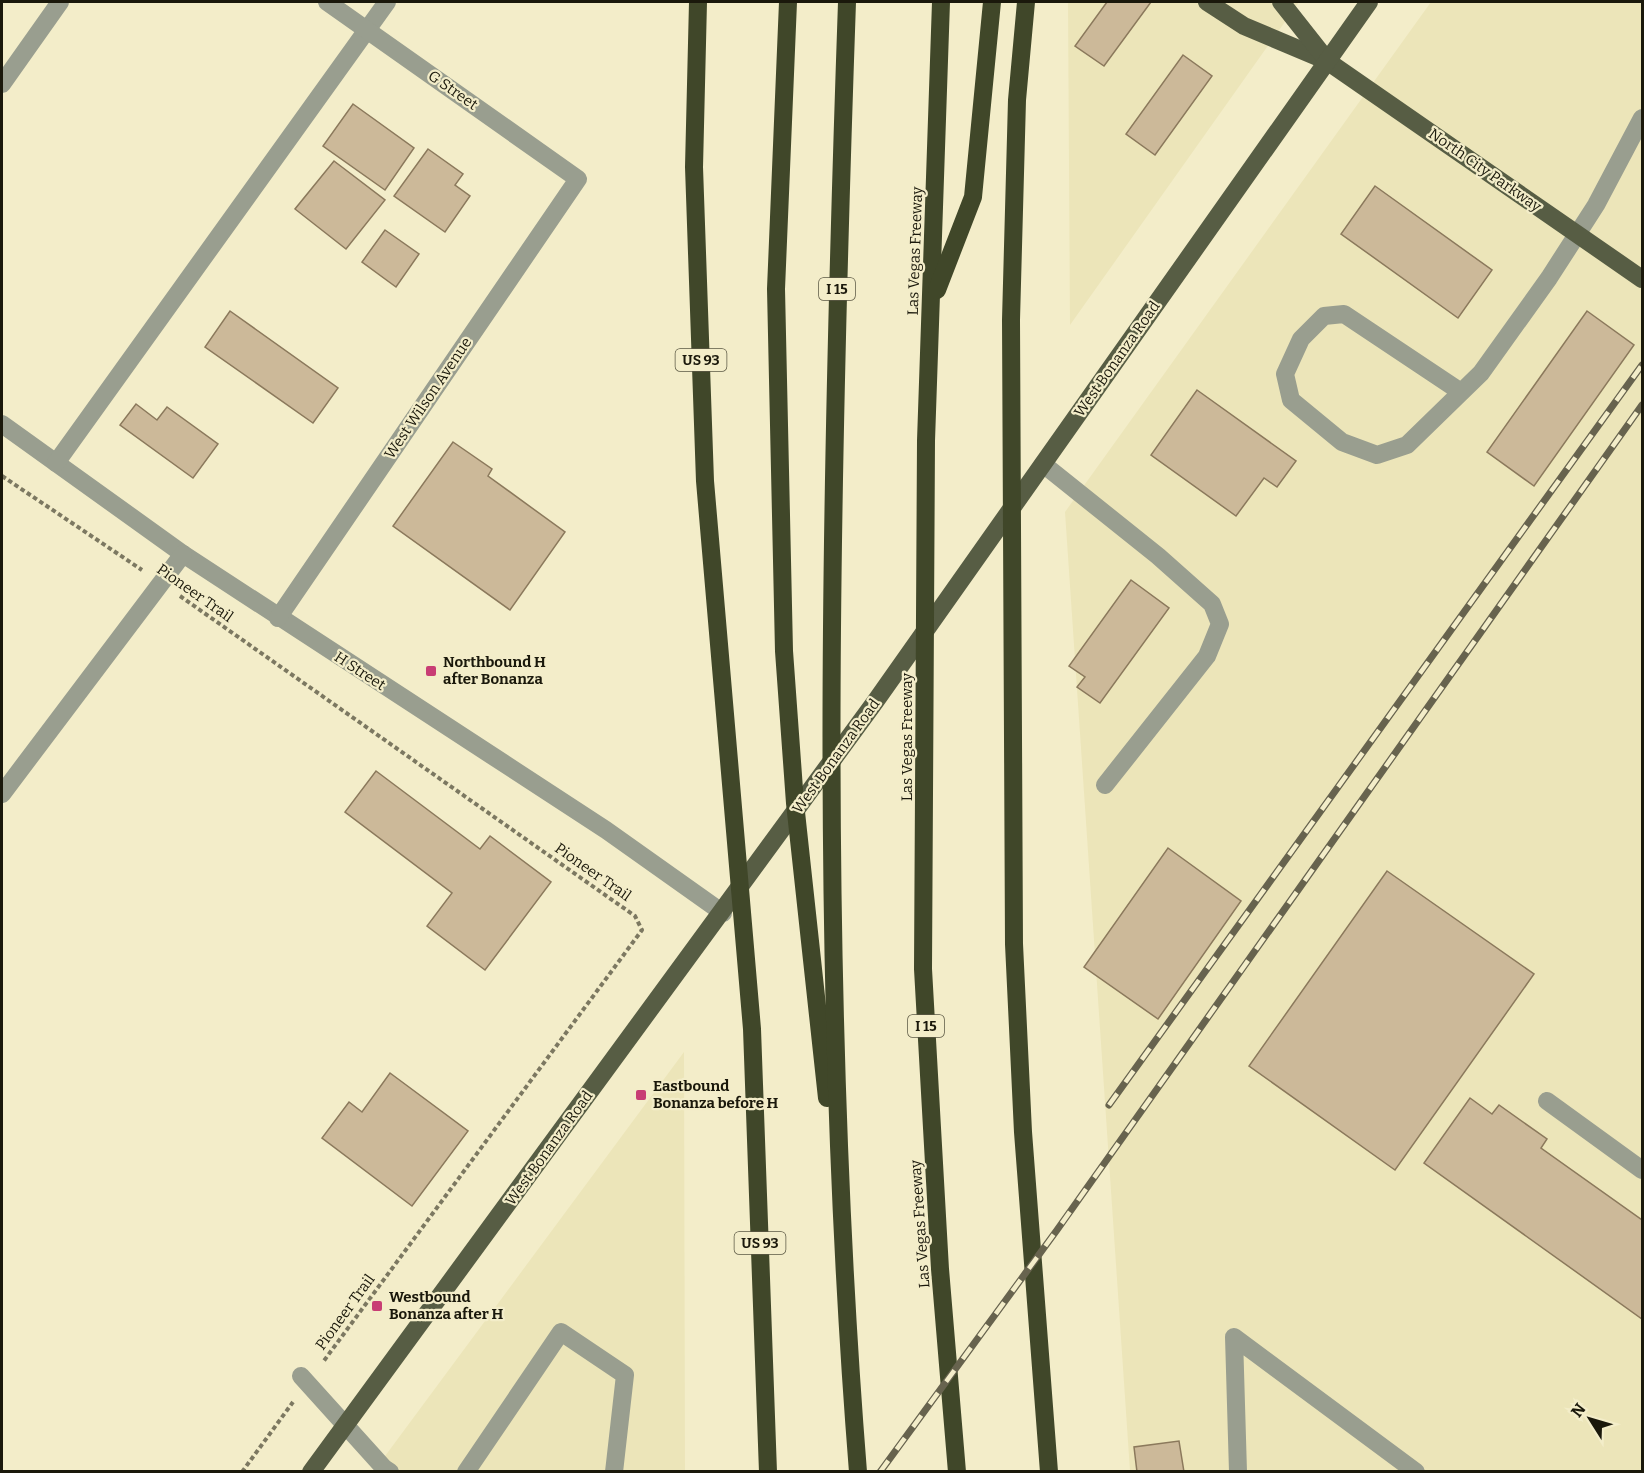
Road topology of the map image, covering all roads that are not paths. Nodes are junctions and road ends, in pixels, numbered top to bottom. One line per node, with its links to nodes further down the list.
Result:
1 (60, 2): 15 (street)
2 (327, 2): 13 (street, G Street)
3 (387, 2): 13 (street)
4 (698, 2): 36 (highway, US 93)
5 (788, 2): 32 (highway)
6 (847, 2): 32 (highway, I 15)
7 (941, 2): 20 (highway, Las Vegas Freeway / I 15)
8 (992, 2): 20 (highway)
9 (1026, 2): 35 (highway)
10 (1207, 2): 14 (main road, North City Parkway)
11 (1281, 2): 14 (main road, North City Parkway)
12 (1369, 2): 14 (main road, West Bonanza Road)
13 (366, 29): 17 (street, G Street); 23 (street)
14 (1327, 61): 18 (main road, North City Parkway); 24 (main road, West Bonanza Road)
15 (2, 84)
16 (1642, 118): 18 (street)
17 (578, 179): 26 (street, West Wilson Avenue)
18 (1577, 234): 19 (main road, North City Parkway); 21 (street)
19 (1642, 279)
20 (932, 303): 42 (highway, Las Vegas Freeway / I 15)
21 (1461, 392): 21 (street)
22 (2, 424): 23 (street, H Street)
23 (56, 464): 25 (street, H Street)
24 (1043, 464): 27 (street); 29 (main road, West Bonanza Road)
25 (183, 554): 26 (street, H Street); 28 (street)
26 (278, 618): 29 (street, H Street)
27 (1105, 785)
28 (2, 794)
29 (723, 913): 34 (main road, West Bonanza Road)
30 (1547, 1101): 31 (street)
31 (1642, 1170)
32 (840, 1207): 41 (highway, I 15)
33 (304, 1379): 34 (street)
34 (345, 1426): 37 (main road, West Bonanza Road); 38 (street)
35 (1048, 1463)
36 (768, 1464)
37 (311, 1472)
38 (390, 1472)
39 (466, 1472): 40 (street)
40 (614, 1472)
41 (858, 1472)
42 (957, 1472)
43 (1238, 1472): 44 (street)
44 (1416, 1472)

